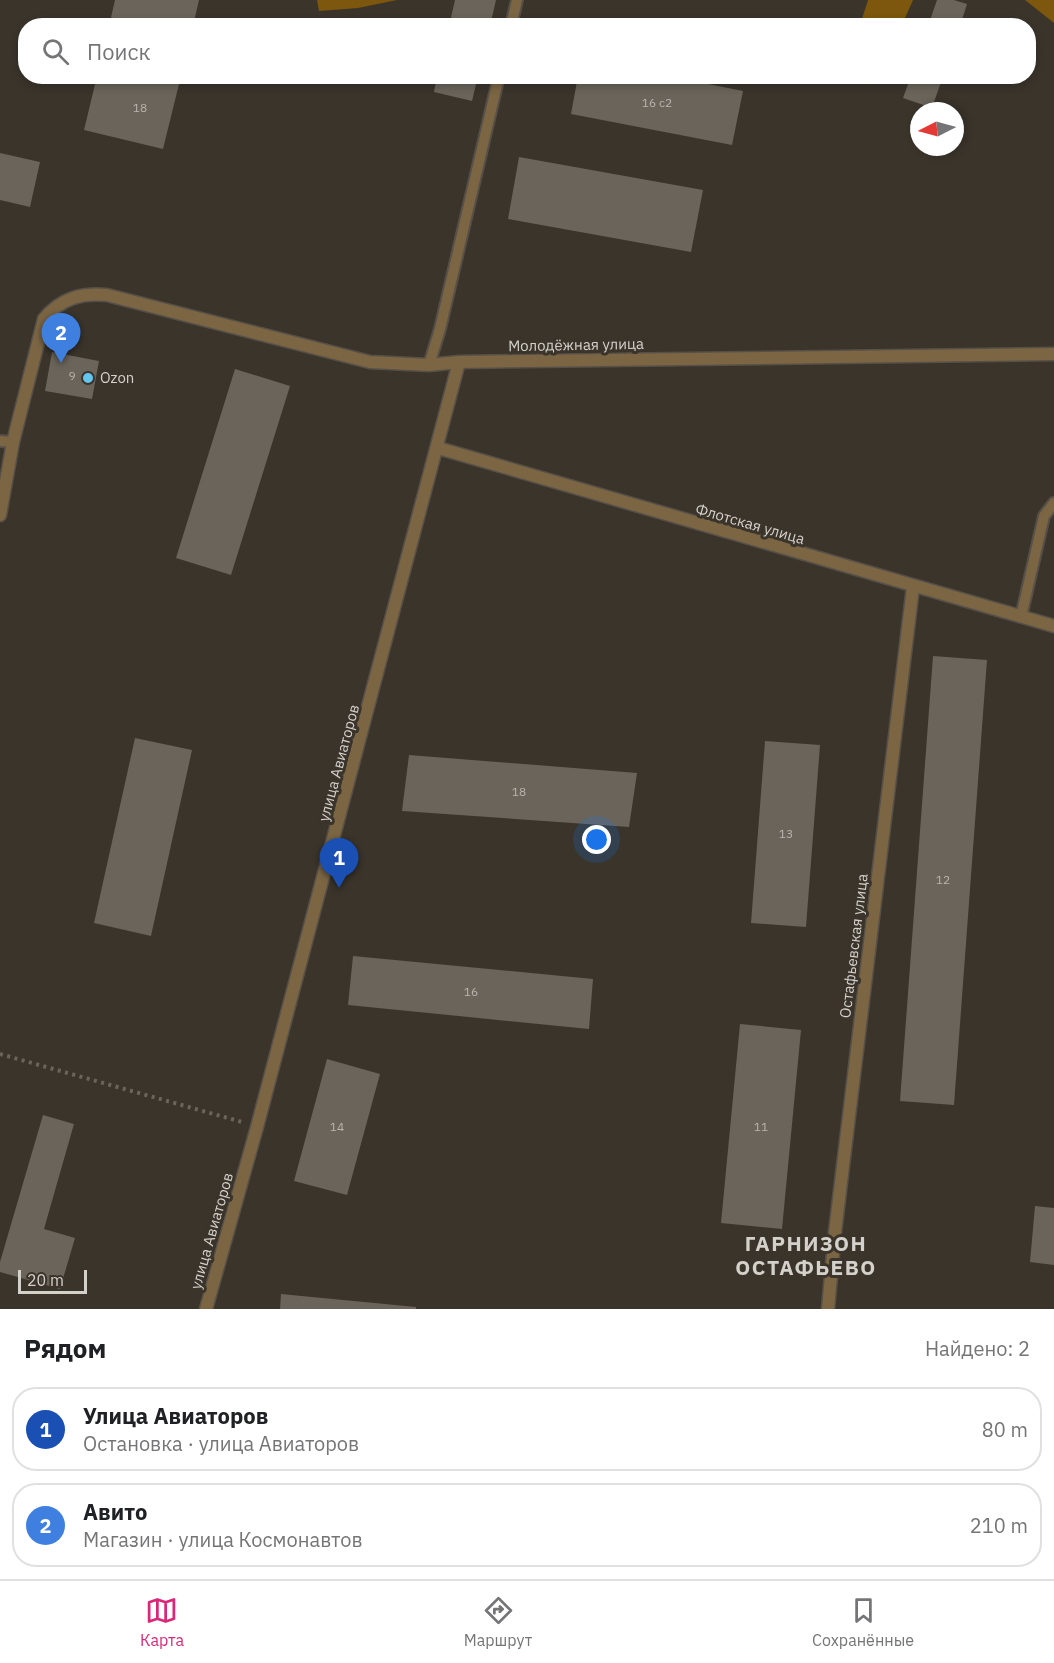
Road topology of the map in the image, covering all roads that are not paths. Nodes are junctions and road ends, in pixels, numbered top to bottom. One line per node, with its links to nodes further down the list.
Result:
1 (517, 0): 2 (lane)
2 (513, 18)
3 (497, 84): 6 (lane)
4 (1054, 354): 5 (street, Молодёжная улица)
5 (459, 362): 6 (street, Молодёжная улица); 8 (street, улица Авиаторов)
6 (429, 365): 7 (street, Молодёжная улица)
7 (6, 442): 10 (street, Молодёжная улица)
8 (438, 448): 11 (street, Флотская улица); 14 (street, улица Авиаторов)
9 (1054, 503): 12 (lane)
10 (0, 515)
11 (913, 587): 12 (street, Флотская улица); 15 (street, Остафьевская улица)
12 (1021, 617): 13 (street, Флотская улица)
13 (1054, 626)
14 (206, 1309)
15 (828, 1309)

